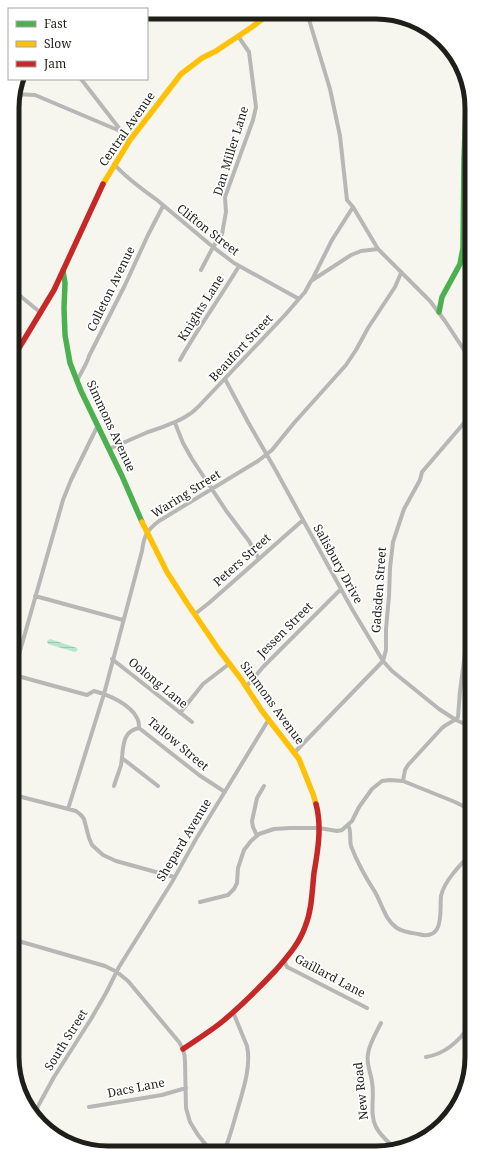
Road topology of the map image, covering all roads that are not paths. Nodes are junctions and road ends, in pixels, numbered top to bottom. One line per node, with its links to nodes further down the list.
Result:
1 (262, 19): 3 (street, Central Avenue)
2 (309, 19): 11 (street)
3 (238, 36): 7 (street, Central Avenue); 12 (street, Dan Miller Lane)
4 (82, 80): 6 (street)
5 (20, 94): 6 (street)
6 (120, 131): 7 (street)
7 (129, 141): 9 (street, Central Avenue)
8 (465, 150): 21 (street)
9 (114, 164): 10 (street, Clifton Street); 16 (street, Central Avenue)
10 (164, 206): 12 (street, Clifton Street); 27 (street, Colleton Avenue)
11 (353, 208): 13 (street); 18 (street)
12 (213, 247): 14 (street, Clifton Street); 15 (street, Dan Miller Lane)
13 (378, 249): 17 (street); 18 (street, Beaufort Street)
14 (239, 266): 20 (street, Clifton Street); 25 (street, Knights Lane)
15 (201, 270)
16 (63, 271): 22 (street, Central Avenue); 27 (street, Simmons Avenue)
17 (401, 273): 21 (street); 32 (street, Waring Street)
18 (311, 282): 20 (street, Beaufort Street)
19 (19, 295): 22 (street)
20 (299, 299): 26 (street, Beaufort Street)
21 (439, 312): 24 (street)
22 (41, 313): 23 (street, Central Avenue)
23 (19, 348)
24 (465, 351)
25 (180, 360)
26 (225, 379): 29 (street, Beaufort Street); 32 (street, Salisbury Drive)
27 (77, 381): 30 (street, Simmons Avenue)
28 (465, 422): 44 (street, Gadsden Street)
29 (175, 423): 31 (street, Beaufort Street); 33 (street)
30 (98, 425): 31 (street, Simmons Avenue); 38 (street)
31 (109, 449): 35 (street, Simmons Avenue)
32 (266, 455): 33 (street, Waring Street); 34 (street, Salisbury Drive)
33 (212, 488): 35 (street, Waring Street); 36 (street)
34 (303, 520): 36 (street, Peters Street); 37 (street, Salisbury Drive)
35 (146, 533): 39 (street, Simmons Avenue); 40 (street, Waring Street)
36 (258, 558): 39 (street, Peters Street)
37 (341, 589): 44 (street, Salisbury Drive); 47 (street, Jessen Street)
38 (35, 596): 40 (street); 42 (street)
39 (195, 614): 45 (street, Simmons Avenue)
40 (123, 620): 43 (street, Waring Street)
41 (465, 654): 51 (street)
42 (19, 655)
43 (112, 659): 48 (street, Waring Street); 49 (street, Oolong Lane)
44 (384, 661): 51 (street, Salisbury Drive); 55 (street)
45 (229, 664): 47 (street, Simmons Avenue); 49 (street)
46 (19, 675): 48 (street)
47 (246, 687): 50 (street, Simmons Avenue)
48 (104, 694): 54 (street, Tallow Street); 64 (street, Waring Street)
49 (180, 713): 52 (street, Oolong Lane)
50 (269, 719): 55 (street, Simmons Avenue); 61 (street, Shepard Avenue)
51 (456, 720): 53 (street, Salisbury Drive); 57 (street)
52 (192, 722)
53 (465, 724)
54 (139, 728): 56 (street); 61 (street, Tallow Street)
55 (294, 752): 66 (street, Simmons Avenue)
56 (122, 758): 58 (street); 59 (street)
57 (403, 780): 63 (street); 65 (street)
58 (114, 786)
59 (158, 786)
60 (264, 786): 67 (street)
61 (225, 792): 69 (street, Shepard Avenue)
62 (19, 796): 64 (street)
63 (465, 807)
64 (68, 809): 69 (street)
65 (348, 825): 66 (street); 68 (street)
66 (319, 828): 67 (street); 72 (street, Simmons Avenue)
67 (257, 836): 70 (street)
68 (465, 860)
69 (174, 877): 73 (street, Shepard Avenue)
70 (200, 902)
71 (19, 941): 73 (street)
72 (284, 962): 74 (street, Gaillard Lane); 75 (street, Simmons Avenue)
73 (117, 972): 78 (street); 82 (street, South Street)
74 (367, 1008)
75 (233, 1012): 78 (street, Simmons Avenue); 85 (street)
76 (381, 1023): 83 (street, New Road)
77 (465, 1031): 79 (street)
78 (183, 1050): 80 (street)
79 (426, 1057)
80 (186, 1088): 81 (street, Dacs Lane); 84 (street)
81 (89, 1108)
82 (38, 1111)
83 (391, 1144)
84 (207, 1146)
85 (226, 1146)

